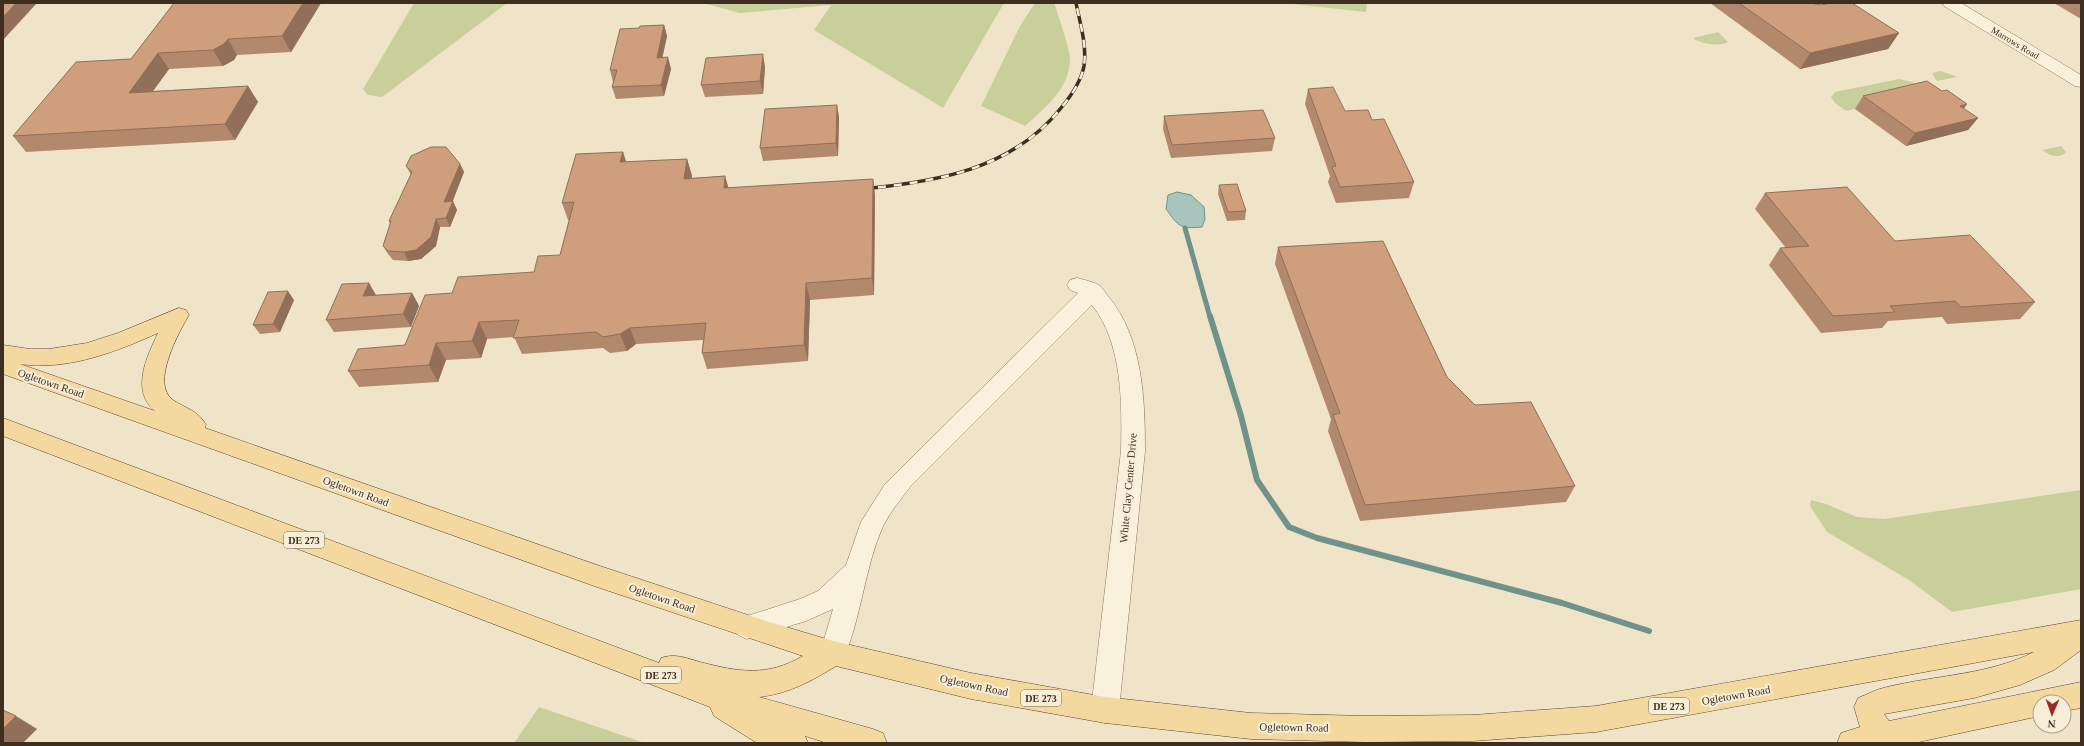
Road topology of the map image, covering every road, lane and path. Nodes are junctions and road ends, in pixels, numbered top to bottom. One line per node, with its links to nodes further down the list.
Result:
1 (1950, 3): 2 (street, Marrows Road)
2 (2081, 82)
3 (3, 353): 6 (main road)
4 (3, 366): 6 (main road, Ogletown Road / DE 273)
5 (3, 427): 10 (main road, DE 273)
6 (209, 438): 8 (main road, Ogletown Road / DE 273)
7 (857, 571): 8 (street); 11 (street); 16 (street, White Clay Center Drive)
8 (747, 627): 11 (main road, Ogletown Road / DE 273)
9 (2081, 633): 16 (main road, Ogletown Road / DE 273); 17 (main road)
10 (582, 645): 11 (main road); 12 (main road, DE 273)
11 (833, 653): 16 (main road, Ogletown Road / DE 273)
12 (688, 686): 18 (main road); 19 (main road, DE 273)
13 (2081, 686): 14 (main road)
14 (2067, 694)
15 (2032, 705): 17 (main road)
16 (1105, 710)
17 (1883, 736): 20 (main road)
18 (794, 743)
19 (873, 743)
20 (1851, 743)

